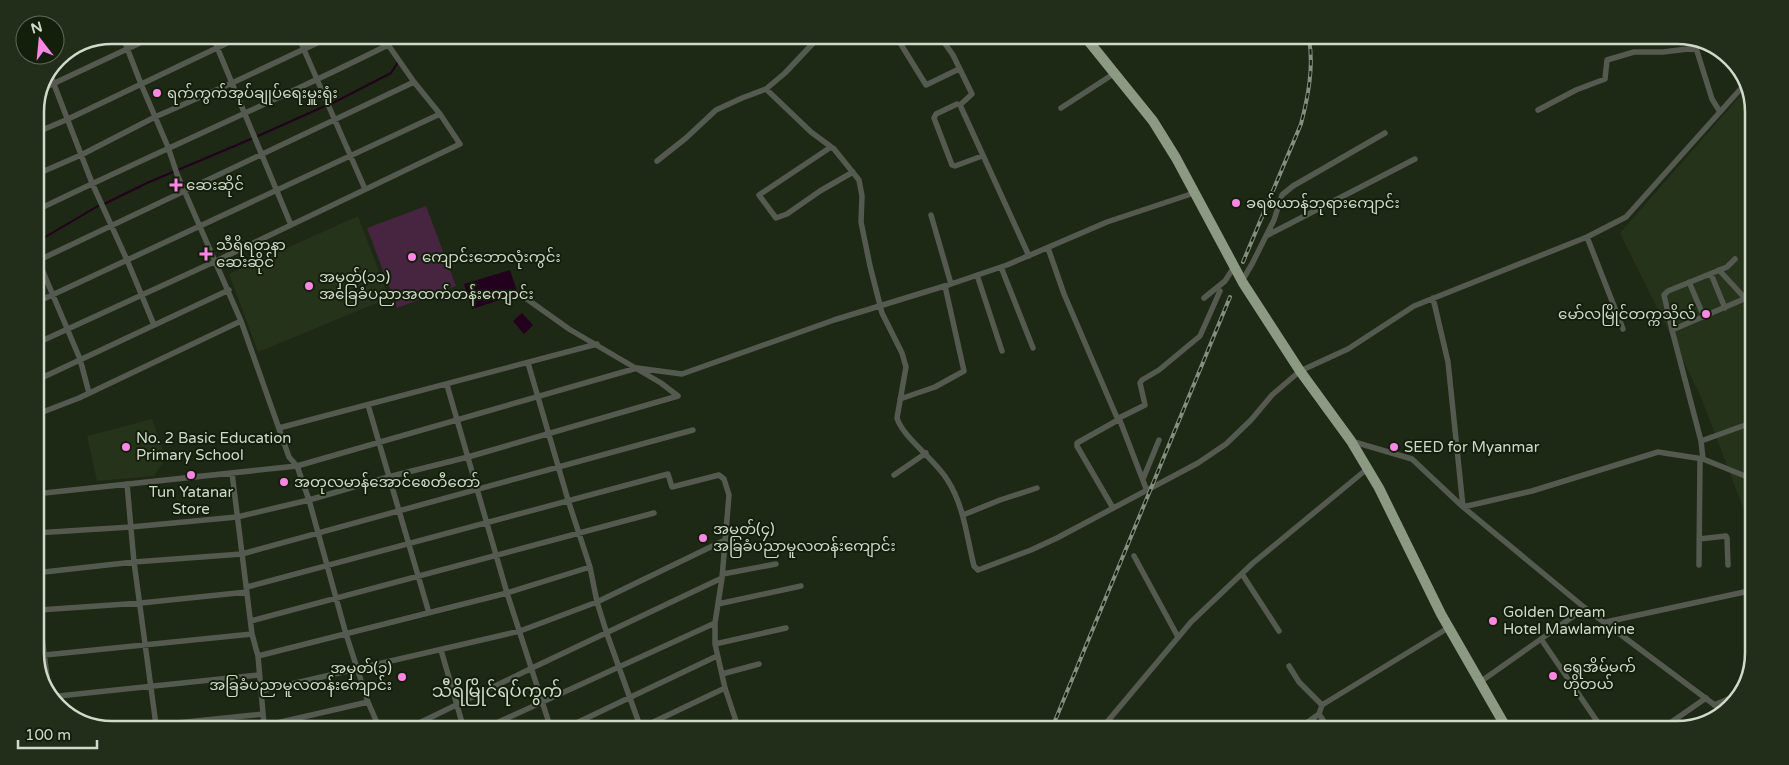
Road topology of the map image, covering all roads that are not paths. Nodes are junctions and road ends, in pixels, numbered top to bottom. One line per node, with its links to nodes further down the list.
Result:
1 (126, 44): 14 (street)
2 (140, 44): 14 (street)
3 (215, 44): 12 (street)
4 (226, 44): 12 (street)
5 (302, 44): 13 (street)
6 (315, 44): 13 (street)
7 (812, 44): 25 (street)
8 (901, 44): 15 (street)
9 (945, 44): 15 (street)
10 (1091, 44): 16 (highway)
11 (388, 45): 18 (street); 19 (street)
12 (217, 48): 21 (street); 22 (street)
13 (304, 49): 18 (street); 21 (street)
14 (128, 50): 20 (street); 22 (street)
15 (959, 69): 26 (street)
16 (1115, 73): 27 (street); 51 (highway)
17 (52, 79): 20 (street)
18 (318, 80): 29 (street); 34 (street)
19 (414, 82): 31 (street); 34 (street)
20 (54, 83): 23 (street); 33 (street)
21 (232, 83): 29 (street); 32 (street)
22 (141, 84): 32 (street); 33 (street)
23 (49, 85)
24 (1741, 89): 30 (street)
25 (766, 90): 38 (street); 44 (street)
26 (960, 105): 42 (street); 42 (street)
27 (1061, 108)
28 (1538, 110): 30 (street)
29 (244, 112): 37 (street); 39 (street)
30 (1720, 112): 58 (street)
31 (440, 114): 41 (street); 48 (street)
32 (155, 117): 37 (street); 40 (street)
33 (66, 120): 35 (street); 40 (street)
34 (335, 120): 39 (street); 41 (street)
35 (44, 129)
36 (1385, 133): 57 (street)
37 (168, 147): 47 (street); 50 (street)
38 (831, 147): 46 (street); 46 (street)
39 (262, 154): 49 (street); 50 (street)
40 (81, 155): 45 (street); 47 (street)
41 (350, 156): 48 (street); 49 (street)
42 (982, 156): 60 (street)
43 (1415, 159): 57 (street)
44 (657, 161)
45 (44, 171)
46 (852, 172): 82 (street)
47 (92, 183): 52 (street); 56 (street)
48 (365, 189): 54 (street)
49 (277, 190): 54 (street); 55 (street)
50 (185, 191): 55 (street); 56 (street)
51 (1194, 193): 59 (street); 66 (highway)
52 (44, 207)
53 (931, 215): 73 (street)
54 (290, 225): 64 (street)
55 (201, 226): 63 (street); 64 (street)
56 (111, 227): 61 (street); 63 (street)
57 (1266, 236): 71 (street)
58 (1586, 237): 80 (street); 87 (street)
59 (1048, 248): 60 (street); 106 (street)
60 (1028, 256): 65 (street)
61 (44, 258)
62 (1735, 259): 67 (street)
63 (127, 260): 76 (street); 77 (street)
64 (216, 261): 74 (street); 76 (street)
65 (1001, 267): 69 (street); 92 (street)
66 (1234, 267): 71 (highway); 79 (street)
67 (1719, 270): 68 (street); 83 (street)
68 (1711, 274): 72 (street); 83 (street)
69 (977, 275): 73 (street); 93 (street)
70 (44, 277): 77 (street)
71 (1242, 281): 97 (highway)
72 (1689, 282): 84 (street); 89 (street)
73 (948, 285): 82 (street); 102 (street)
74 (229, 290): 85 (street); 86 (street)
75 (1220, 291): 106 (street)
76 (142, 295): 86 (street); 88 (street)
77 (53, 297): 81 (street); 88 (street)
78 (524, 297): 91 (street)
79 (1204, 298)
80 (1434, 298): 97 (street); 133 (street)
81 (44, 300)
82 (881, 306): 96 (street); 102 (street)
83 (1724, 308): 84 (street)
84 (1704, 317): 89 (street)
85 (241, 321): 100 (street); 108 (street)
86 (154, 325): 94 (street)
87 (1624, 329)
88 (67, 330): 90 (street); 94 (street)
89 (1672, 330): 113 (street)
90 (44, 340)
91 (597, 344): 95 (street); 96 (street)
92 (1033, 348)
93 (1002, 351)
94 (80, 360): 98 (street); 100 (street)
95 (528, 363): 99 (street); 101 (street)
96 (637, 368): 101 (street); 110 (street)
97 (1300, 371): 112 (highway); 129 (street)
98 (44, 377)
99 (447, 385): 103 (street); 105 (street)
100 (90, 393): 104 (street)
101 (538, 397): 105 (street); 110 (street)
102 (900, 399): 115 (street)
103 (368, 405): 108 (street); 114 (street)
104 (44, 411)
105 (458, 420): 114 (street); 116 (street)
106 (1118, 420): 125 (street); 134 (street)
107 (1745, 426): 113 (street)
108 (279, 428): 118 (street)
109 (693, 430): 119 (street)
110 (549, 434): 116 (street); 119 (street)
111 (1159, 440): 125 (street)
112 (1351, 441): 120 (highway); 133 (street)
113 (1700, 441): 117 (street)
114 (378, 443): 118 (street); 124 (street)
115 (926, 453): 122 (street); 137 (street)
116 (468, 457): 124 (street); 128 (street)
117 (1702, 459): 123 (street); 133 (street); 144 (street)
118 (297, 466): 121 (street); 131 (street)
119 (558, 467): 128 (street); 132 (street)
120 (1367, 469): 157 (street); 175 (highway)
121 (232, 473): 126 (street); 138 (street)
122 (894, 474)
123 (1745, 476)
124 (388, 477): 131 (street); 135 (street)
125 (1143, 479): 129 (street)
126 (127, 484): 130 (street); 140 (street)
127 (1036, 488): 137 (street)
128 (478, 490): 135 (street); 139 (street)
129 (1147, 490): 134 (street)
130 (44, 493)
131 (309, 500): 138 (street); 142 (street)
132 (568, 500): 139 (street); 143 (street); 145 (street)
133 (1463, 507): 168 (street)
134 (1113, 508): 137 (street)
135 (398, 510): 142 (street); 146 (street)
136 (654, 514): 143 (street)
137 (963, 515)
138 (238, 517): 140 (street); 147 (street)
139 (487, 522): 146 (street); 148 (street)
140 (131, 527): 141 (street); 150 (street)
141 (44, 532)
142 (318, 533): 147 (street); 154 (street)
143 (578, 533): 148 (street); 155 (street)
144 (1699, 539): 152 (street); 153 (street)
145 (725, 540): 159 (street); 165 (street)
146 (409, 543): 154 (street); 158 (street)
147 (242, 554): 150 (street); 161 (street)
148 (497, 556): 158 (street); 163 (street)
149 (1134, 556): 181 (street)
150 (134, 562): 156 (street); 166 (street)
151 (776, 564): 159 (street)
152 (1699, 565)
153 (1728, 565)
154 (328, 566): 161 (street); 164 (street)
155 (590, 567): 163 (street); 165 (street)
156 (44, 572)
157 (1242, 574): 177 (street); 181 (street)
158 (417, 576): 164 (street); 170 (street)
159 (722, 576): 167 (street); 180 (street)
160 (801, 586): 167 (street)
161 (247, 590): 166 (street); 171 (street)
162 (1745, 592): 172 (street)
163 (508, 593): 170 (street); 176 (street)
164 (337, 598): 171 (street); 179 (street)
165 (597, 602): 176 (street); 180 (street)
166 (141, 603): 169 (street); 183 (street)
167 (718, 604): 173 (street)
168 (1585, 608): 172 (street); 182 (street)
169 (44, 610)
170 (429, 613): 179 (street)
171 (251, 620): 178 (street)
172 (1606, 622): 202 (street)
173 (716, 623): 184 (street); 190 (street)
174 (786, 628): 184 (street)
175 (1448, 628): 197 (highway); 209 (street)
176 (520, 631): 185 (street); 192 (street)
177 (1279, 631)
178 (252, 634): 183 (street); 187 (street)
179 (346, 634): 187 (street); 193 (street)
180 (606, 634): 190 (street); 192 (street)
181 (1178, 637): 226 (street)
182 (1541, 639): 197 (street); 230 (street)
183 (146, 644): 186 (street); 198 (street)
184 (715, 644): 188 (street)
185 (441, 650): 193 (street); 207 (street)
186 (44, 655): 194 (street)
187 (258, 656): 196 (street)
188 (717, 656): 195 (street); 203 (street)
189 (759, 664): 195 (street)
190 (619, 666): 203 (street); 205 (street)
191 (1289, 666): 209 (street)
192 (532, 668): 205 (street); 207 (street)
193 (358, 670): 200 (street); 206 (street)
194 (46, 672)
195 (722, 674): 199 (street)
196 (259, 675): 198 (street); 200 (street)
197 (1480, 682): 229 (highway)
198 (151, 686): 201 (street); 213 (street)
199 (725, 688): 224 (street); 225 (street)
200 (262, 691): 211 (street)
201 (59, 696)
202 (1706, 698): 208 (street); 231 (street)
203 (629, 699): 222 (street); 223 (street)
204 (1726, 700): 208 (street)
205 (542, 701): 220 (street); 221 (street)
206 (368, 702): 216 (street); 217 (street)
207 (457, 705): 218 (street); 219 (street)
208 (1714, 705): 210 (street)
209 (1322, 706): 212 (street)
210 (1718, 708)
211 (263, 714): 214 (street); 215 (street)
212 (1319, 714): 227 (street); 228 (street)
213 (156, 721)
214 (188, 721)
215 (264, 721)
216 (285, 721)
217 (375, 721)
218 (425, 721)
219 (461, 721)
220 (500, 721)
221 (548, 721)
222 (581, 721)
223 (638, 721)
224 (656, 721)
225 (735, 721)
226 (1108, 721)
227 (1309, 721)
228 (1324, 721)
229 (1502, 721)
230 (1597, 721)
231 (1673, 721)

